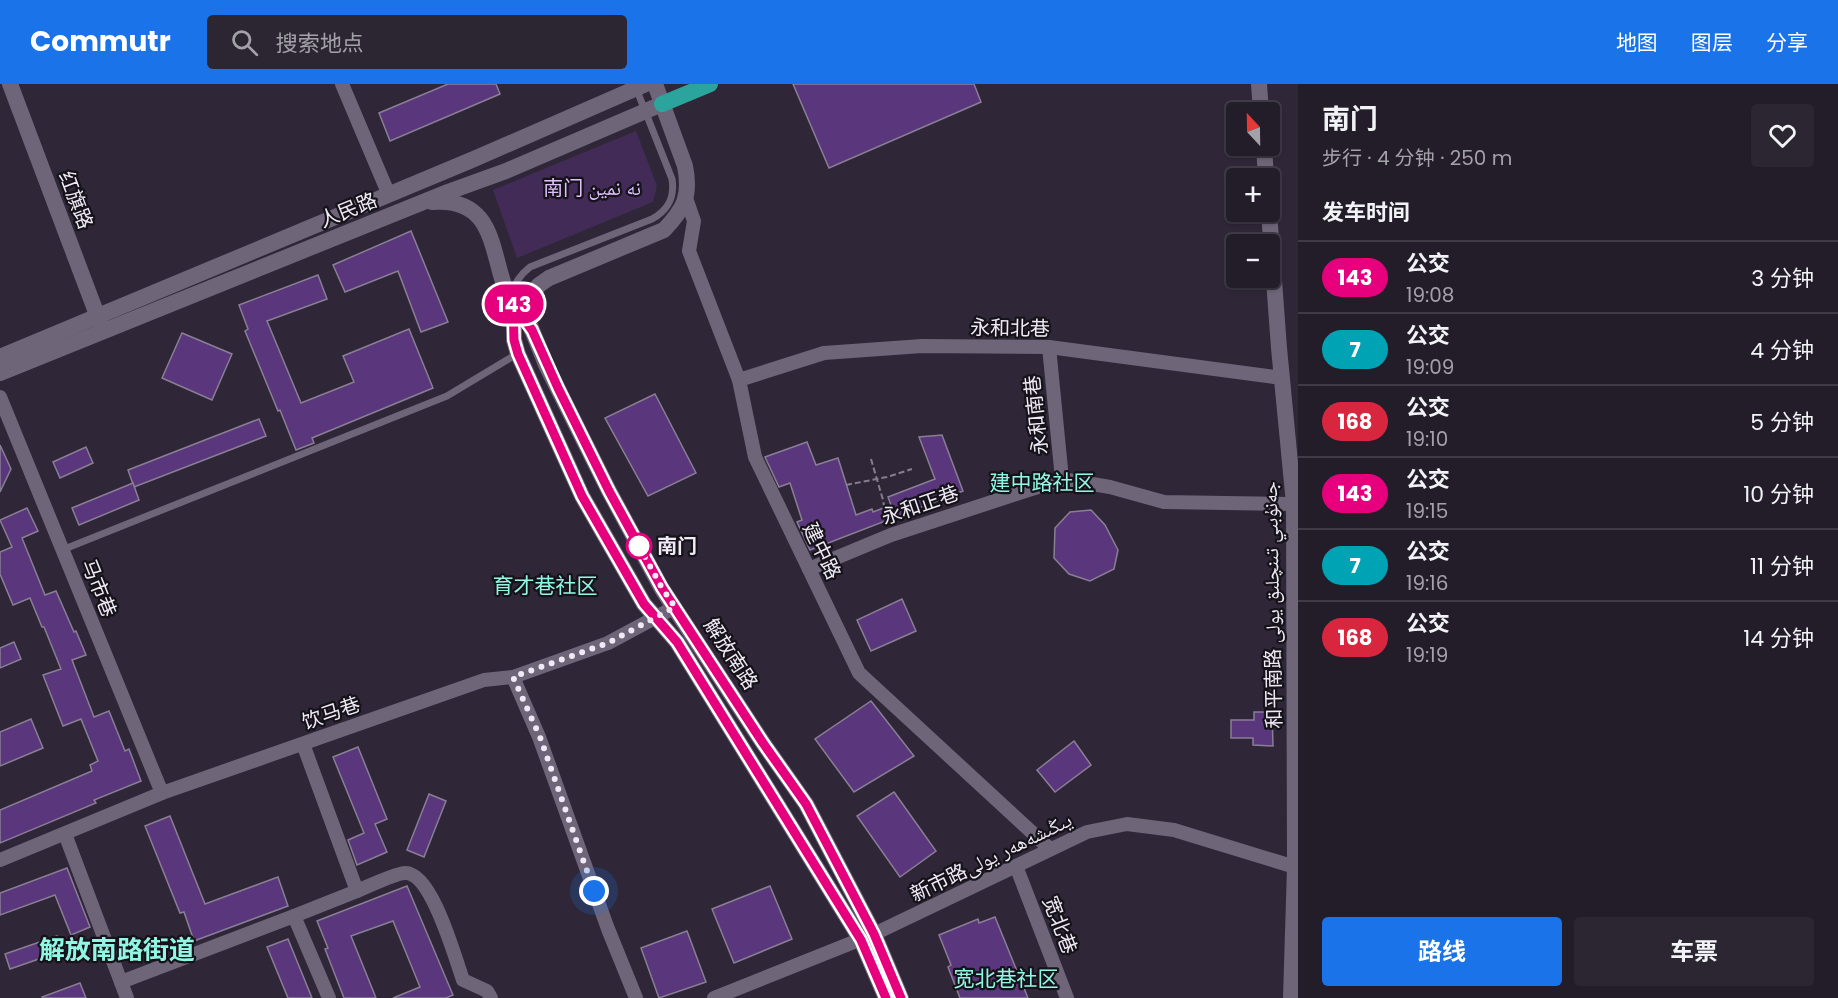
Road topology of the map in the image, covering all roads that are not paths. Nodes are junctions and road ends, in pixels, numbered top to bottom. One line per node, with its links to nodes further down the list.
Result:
1 (10, 84): 16 (main road, 红旗路)
2 (342, 84): 10 (street)
3 (655, 84): 8 (main road)
4 (710, 84): 8 (main road, 人民路)
5 (1259, 84): 7 (main road)
6 (641, 86): 9 (lane); 10 (main road, 人民路)
7 (1260, 102)
8 (662, 105): 9 (main road, 人民路); 11 (main road)
9 (645, 112): 12 (main road, 人民路); 15 (lane)
10 (388, 195): 16 (main road, 人民路)
11 (686, 198): 14 (main road, 解放南路); 23 (street, 建中路)
12 (414, 206): 15 (main road, 解放南路); 16 (main road, 人民路)
13 (1270, 222): 22 (main road, 和平南路 جەنۇبىي تىنچلىق يولى)
14 (549, 278): 15 (main road); 17 (main road, 解放南路)
15 (513, 304): 17 (main road, 解放南路); 19 (main road, 解放南路)
16 (100, 325): 20 (main road, 人民路); 21 (main road, 人民路)
17 (532, 330): 29 (main road, 解放南路)
18 (1049, 347): 22 (street, 永和北巷); 23 (street, 永和北巷); 25 (street, 永和南巷)
19 (518, 354): 27 (lane); 30 (main road, 解放南路)
20 (0, 357)
21 (0, 373)
22 (1282, 378): 26 (main road, 和平南路 جەنۇبىي تىنچلىق يولى)
23 (739, 380): 28 (street, 建中路)
24 (0, 397): 27 (street, 马市巷)
25 (1062, 479): 26 (street, 永和正巷); 28 (street, 永和正巷)
26 (1294, 504): 38 (main road, 和平南路 جەنۇبىي تىنچلىق يولى)
27 (62, 549): 33 (street, 马市巷)
28 (809, 569): 35 (street, 建中路)
29 (675, 607): 30 (street, 饮马巷); 41 (main road, 解放南路)
30 (656, 618): 31 (street, 饮马巷); 41 (main road, 解放南路)
31 (513, 677): 32 (street, 饮马巷); 46 (street)
32 (303, 744): 33 (street, 饮马巷); 39 (street)
33 (162, 793): 34 (street, 饮马巷)
34 (65, 834): 36 (street, 饮马巷); 42 (street)
35 (1050, 849): 37 (street, 新市路يىڭىشەھەر يولى); 38 (street, 新市路يىڭىشەھەر يولى)
36 (0, 860)
37 (1016, 866): 41 (street, 新市路يىڭىشەھەر يولى); 50 (street, 宽北巷)
38 (1294, 867): 51 (main road, 和平南路 جەنۇبىي تىنچلىق يولى)
39 (357, 891): 40 (street); 45 (street)
40 (294, 916): 42 (street); 44 (street)
41 (868, 937): 47 (street, 新市路يىڭىشەھەر يولى); 48 (main road, 解放南路); 49 (main road, 解放南路)
42 (121, 982): 43 (street)
43 (127, 998)
44 (330, 998)
45 (491, 998)
46 (636, 998)
47 (714, 998)
48 (886, 998)
49 (901, 998)
50 (1067, 998)
51 (1291, 998)

